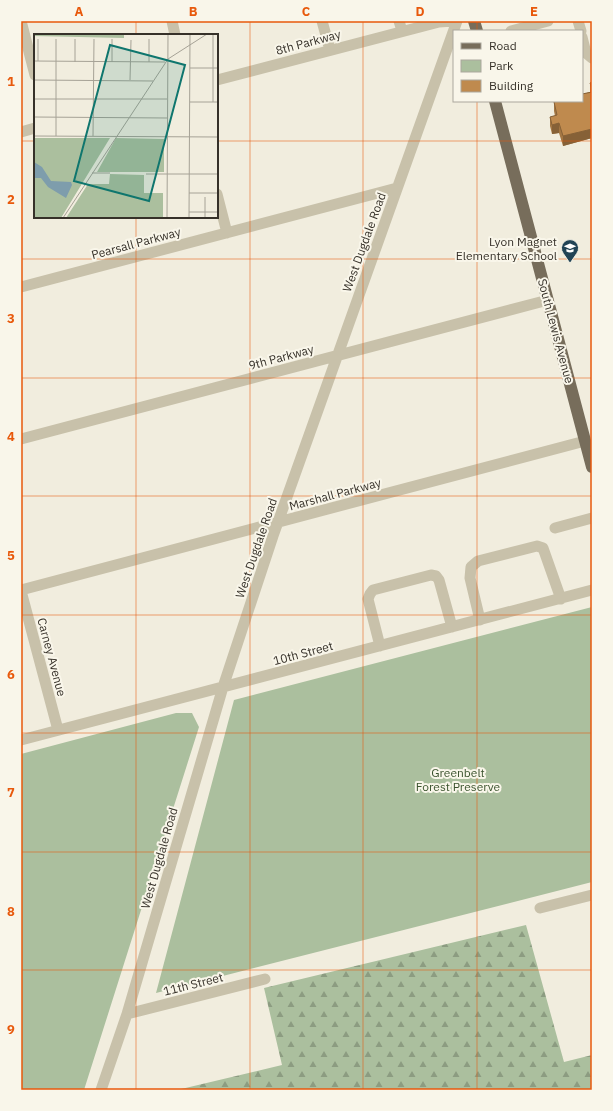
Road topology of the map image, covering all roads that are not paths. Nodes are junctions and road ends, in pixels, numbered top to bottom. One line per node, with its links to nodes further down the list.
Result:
1 (21, 21): 13 (street)
2 (172, 21): 9 (street)
3 (322, 21): 11 (street)
4 (453, 21): 6 (street, 8th Parkway)
5 (548, 21): 7 (street)
6 (401, 26): 11 (street, 8th Parkway)
7 (514, 30)
8 (453, 32): 18 (street, West Dugdale Road)
9 (175, 34)
10 (583, 41): 12 (street)
11 (330, 50): 14 (street, 8th Parkway)
12 (592, 58)
13 (34, 71)
14 (218, 80)
15 (495, 102): 22 (main road, South Lewis Avenue)
16 (34, 128): 17 (street)
17 (21, 132)
18 (397, 188): 20 (street, Pearsall Parkway); 23 (street, West Dugdale Road)
19 (218, 198): 20 (street)
20 (227, 233): 21 (street, Pearsall Parkway)
21 (21, 287)
22 (548, 300): 23 (street, 9th Parkway); 25 (main road, South Lewis Avenue)
23 (337, 356): 24 (street, 9th Parkway); 28 (street, West Dugdale Road)
24 (21, 439)
25 (585, 441): 26 (main road, South Lewis Avenue); 28 (street, Marshall Parkway)
26 (592, 467)
27 (592, 518): 29 (street)
28 (278, 523): 30 (street, Marshall Parkway); 36 (street, West Dugdale Road)
29 (555, 528)
30 (21, 590): 37 (street, Carney Avenue)
31 (592, 590): 32 (street, 10th Street)
32 (561, 599): 33 (street, 10th Street); 33 (street)
33 (480, 620): 34 (street, 10th Street)
34 (452, 627): 35 (street, 10th Street); 35 (street)
35 (380, 646): 36 (street, 10th Street)
36 (223, 687): 37 (street, 10th Street); 42 (street, West Dugdale Road)
37 (58, 730): 38 (street, 10th Street)
38 (21, 740)
39 (592, 895): 40 (street)
40 (540, 908)
41 (265, 979): 42 (street, 11th Street)
42 (127, 1014): 43 (street, West Dugdale Road)
43 (101, 1090)

